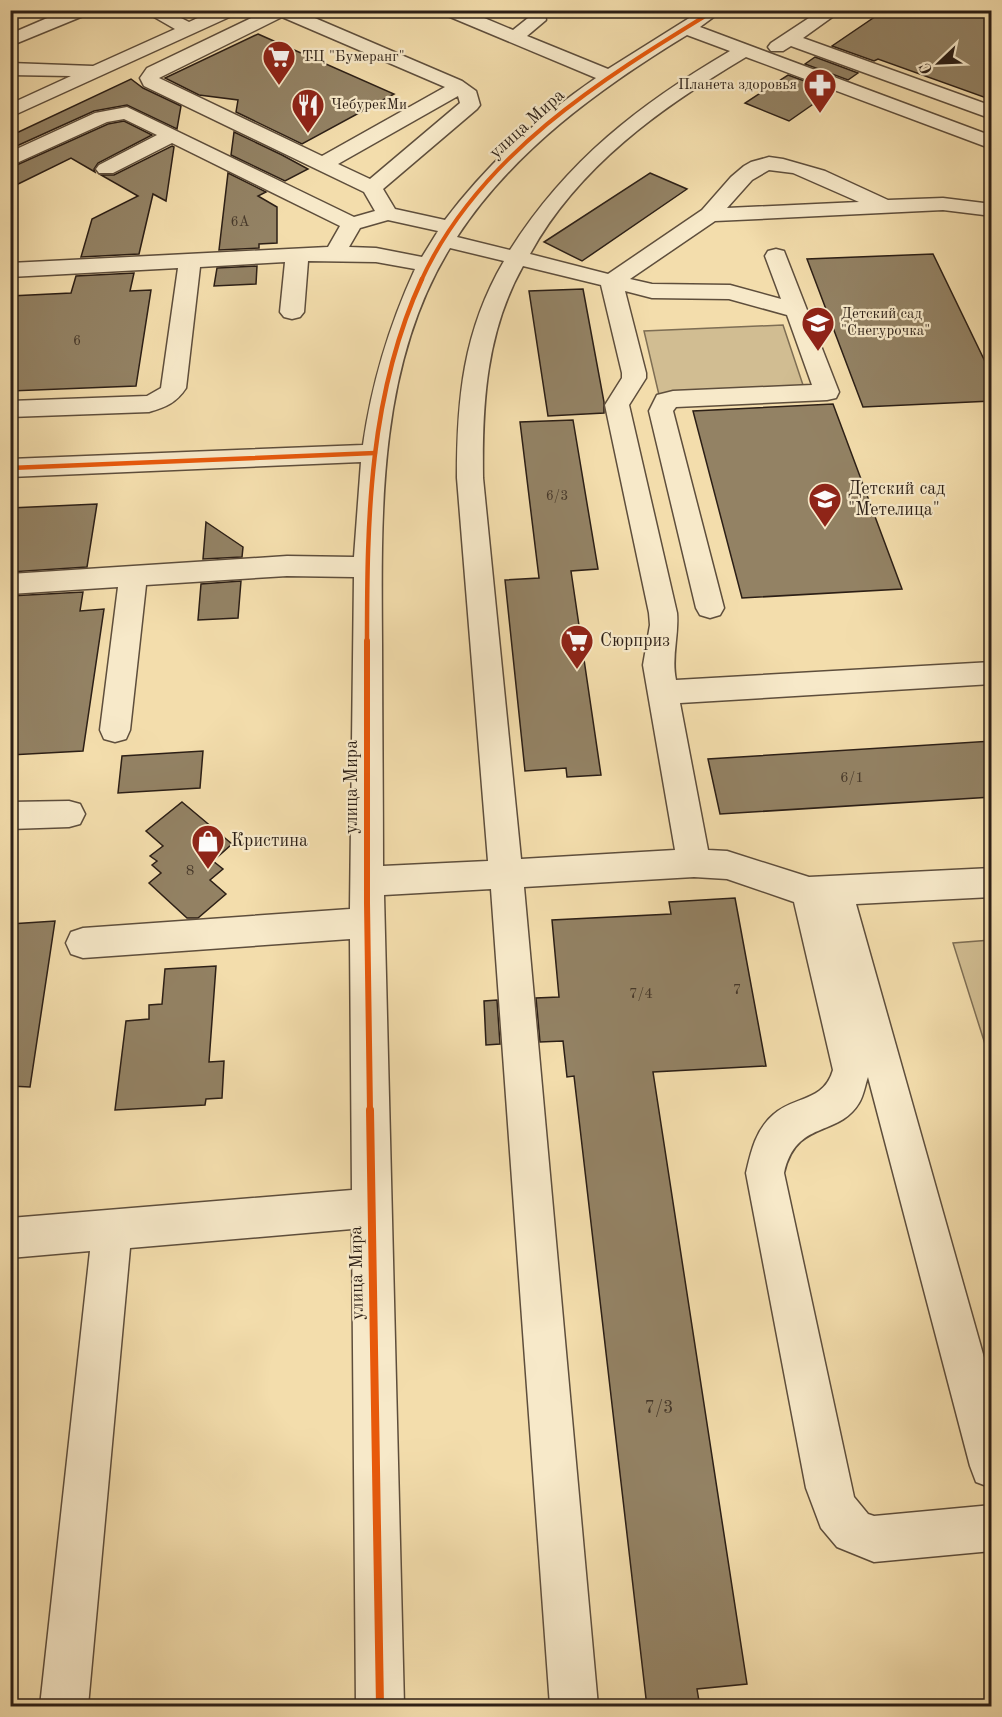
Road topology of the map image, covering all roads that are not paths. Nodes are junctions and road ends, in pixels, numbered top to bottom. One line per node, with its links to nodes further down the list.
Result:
1 (82, 10): 13 (street)
2 (150, 10): 10 (street)
3 (230, 10): 10 (street)
4 (449, 10): 11 (street)
5 (536, 10): 11 (street)
6 (715, 10): 9 (street, улица Мира)
7 (834, 10): 12 (street)
8 (283, 11): 18 (street); 24 (street)
9 (686, 28): 14 (street); 17 (street, улица Мира)
10 (190, 29): 16 (street)
11 (515, 37): 17 (street)
12 (789, 39): 14 (street); 20 (street)
13 (10, 41)
14 (754, 53): 22 (street); 36 (street)
15 (10, 69): 16 (street)
16 (99, 71): 19 (street)
17 (608, 76): 32 (street, улица Мира)
18 (459, 87): 24 (street); 26 (street)
19 (10, 111)
20 (992, 113)
21 (173, 135): 23 (street); 25 (street); 31 (street)
22 (992, 143)
23 (10, 160)
24 (323, 164): 26 (street)
25 (106, 169)
26 (372, 188): 29 (street)
27 (887, 206): 28 (street); 30 (street); 30 (street)
28 (992, 210)
29 (387, 214): 31 (street); 32 (street)
30 (710, 215): 40 (street)
31 (352, 224): 33 (street)
32 (448, 234): 36 (street); 38 (street, улица Мира)
33 (335, 253): 34 (street); 38 (street)
34 (297, 255): 37 (street); 42 (street)
35 (776, 256): 41 (street)
36 (515, 258): 40 (street); 58 (street)
37 (190, 261): 39 (street); 43 (street)
38 (428, 266): 44 (street, улица Мира)
39 (10, 270)
40 (612, 282): 41 (street); 47 (street)
41 (797, 311): 46 (street)
42 (292, 312)
43 (10, 409)
44 (375, 453): 45 (street); 48 (street, улица Мира)
45 (10, 468)
46 (684, 502): 47 (street); 51 (street)
47 (639, 504): 53 (street)
48 (368, 567): 49 (street); 59 (street, улица Мира)
49 (133, 576): 50 (street); 54 (street)
50 (10, 584)
51 (710, 608)
52 (992, 674): 53 (street)
53 (663, 692): 57 (street)
54 (115, 730)
55 (69, 814): 56 (street)
56 (10, 816)
57 (694, 862): 58 (street); 61 (street)
58 (506, 873): 59 (street); 71 (street)
59 (366, 882): 62 (street, улица Мира)
60 (992, 882): 61 (street)
61 (822, 892): 67 (street); 68 (street)
62 (367, 923): 63 (street); 64 (street, улица Мира)
63 (83, 943)
64 (371, 1208): 65 (street); 70 (street, улица Мира)
65 (112, 1230): 66 (street); 69 (street)
66 (10, 1238)
67 (992, 1466)
68 (992, 1527)
69 (64, 1707)
70 (380, 1707)
71 (574, 1707)

